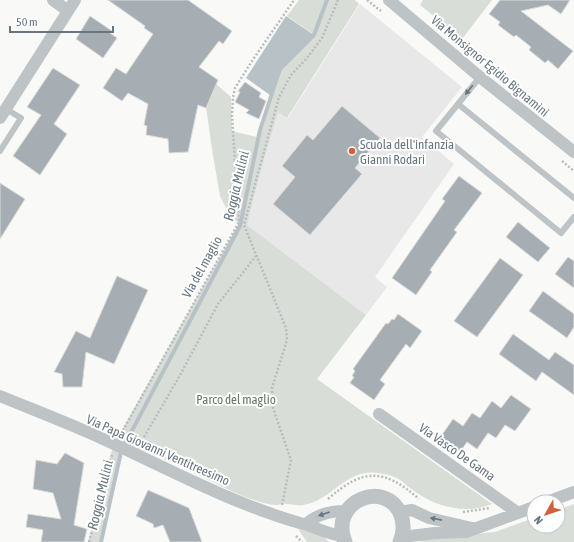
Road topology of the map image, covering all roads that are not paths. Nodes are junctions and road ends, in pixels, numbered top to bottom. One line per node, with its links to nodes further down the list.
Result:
1 (53, 0): 5 (street)
2 (75, 0): 5 (street)
3 (389, 0): 4 (street, Via Monsignor Egidio Bignamini)
4 (403, 4): 6 (street, Via Monsignor Egidio Bignamini)
5 (67, 10): 8 (street)
6 (480, 77): 7 (lane, one-way to 7); 10 (street, Via Monsignor Egidio Bignamini)
7 (458, 104): 11 (lane); 12 (lane)
8 (3, 114): 9 (lane)
9 (0, 151)
10 (574, 152)
11 (574, 198)
12 (574, 217)
13 (0, 396): 19 (street, Via Papa Giovanni Ventitreesimo)
14 (379, 414): 18 (street, Via Vasco De Gama)
15 (346, 510): 17 (street); 19 (street, one-way to 19); 21 (street)
16 (526, 510): 18 (street)
17 (399, 512): 20 (street, one-way to 17); 22 (street)
18 (518, 513): 20 (street)
19 (306, 524): 21 (street, Via Papa Giovanni Ventitreesimo)
20 (473, 529): 22 (street)
21 (344, 540)
22 (401, 540)

